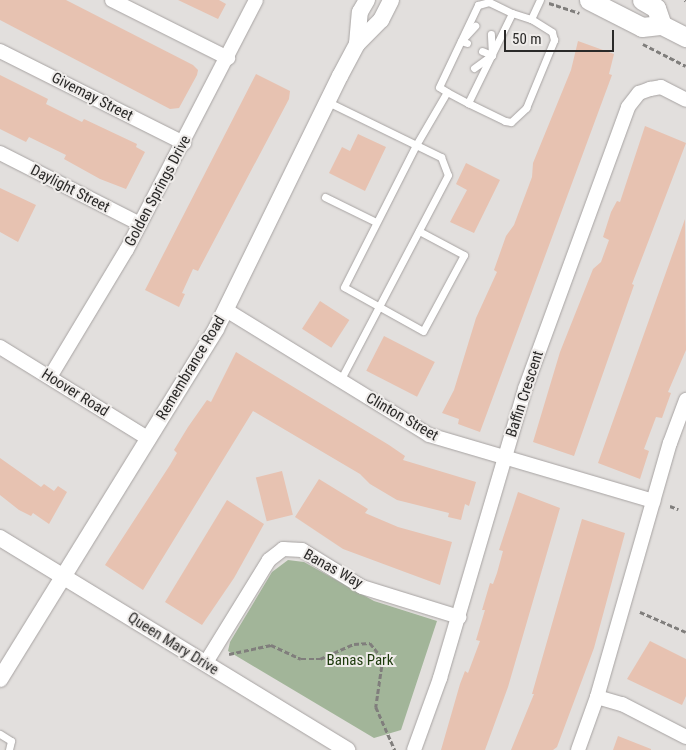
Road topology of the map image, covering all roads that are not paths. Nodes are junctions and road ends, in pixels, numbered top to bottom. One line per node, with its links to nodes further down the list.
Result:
1 (112, 0): 19 (street)
2 (256, 0): 19 (street, Golden Springs Drive)
3 (367, 0): 15 (street, Remembrance Road)
4 (391, 0): 15 (street, Remembrance Road)
5 (540, 0): 9 (lane)
6 (589, 0): 10 (main road)
7 (642, 0): 10 (main road)
8 (512, 13): 9 (lane); 14 (lane); 18 (lane)
9 (531, 19): 25 (lane)
10 (662, 25): 13 (main road)
11 (475, 26): 14 (lane)
12 (491, 34): 18 (lane)
13 (686, 37)
14 (464, 42): 20 (lane); 22 (lane)
15 (357, 44): 24 (street, Remembrance Road)
16 (482, 50): 18 (lane)
17 (0, 51): 26 (street, Givemay Street)
18 (492, 55): 21 (lane); 25 (lane)
19 (228, 58): 26 (street, Golden Springs Drive)
20 (458, 60)
21 (474, 68)
22 (447, 92): 25 (lane); 27 (lane)
23 (686, 100): 40 (street, Baffin Crescent)
24 (328, 102): 27 (lane); 34 (street, Remembrance Road)
25 (468, 103)
26 (184, 143): 31 (street, Golden Springs Drive)
27 (416, 145): 30 (lane); 32 (lane)
28 (0, 153): 31 (street, Daylight Street)
29 (325, 197): 30 (lane)
30 (376, 222): 33 (lane)
31 (140, 224): 36 (street, Golden Springs Drive)
32 (420, 230): 33 (lane); 33 (lane)
33 (380, 307): 37 (lane)
34 (226, 310): 37 (street, Clinton Street); 39 (street, Remembrance Road)
35 (0, 347): 36 (street, Hoover Road)
36 (50, 378): 39 (street, Hoover Road)
37 (340, 381): 40 (street, Clinton Street)
38 (686, 400): 41 (street)
39 (149, 439): 43 (street, Remembrance Road)
40 (504, 459): 41 (street, Clinton Street); 44 (street, Baffin Crescent)
41 (653, 502): 47 (street)
42 (0, 538): 43 (street, Queen Mary Drive)
43 (64, 577): 45 (street, Queen Mary Drive); 46 (street, Remembrance Road)
44 (459, 617): 45 (street, Banas Way); 52 (street, Baffin Crescent)
45 (205, 664): 51 (street, Queen Mary Drive)
46 (0, 679)
47 (598, 697): 49 (street); 53 (street)
48 (0, 734): 50 (lane)
49 (686, 737)
50 (9, 750)
51 (347, 750)
52 (414, 750)
53 (578, 750)

